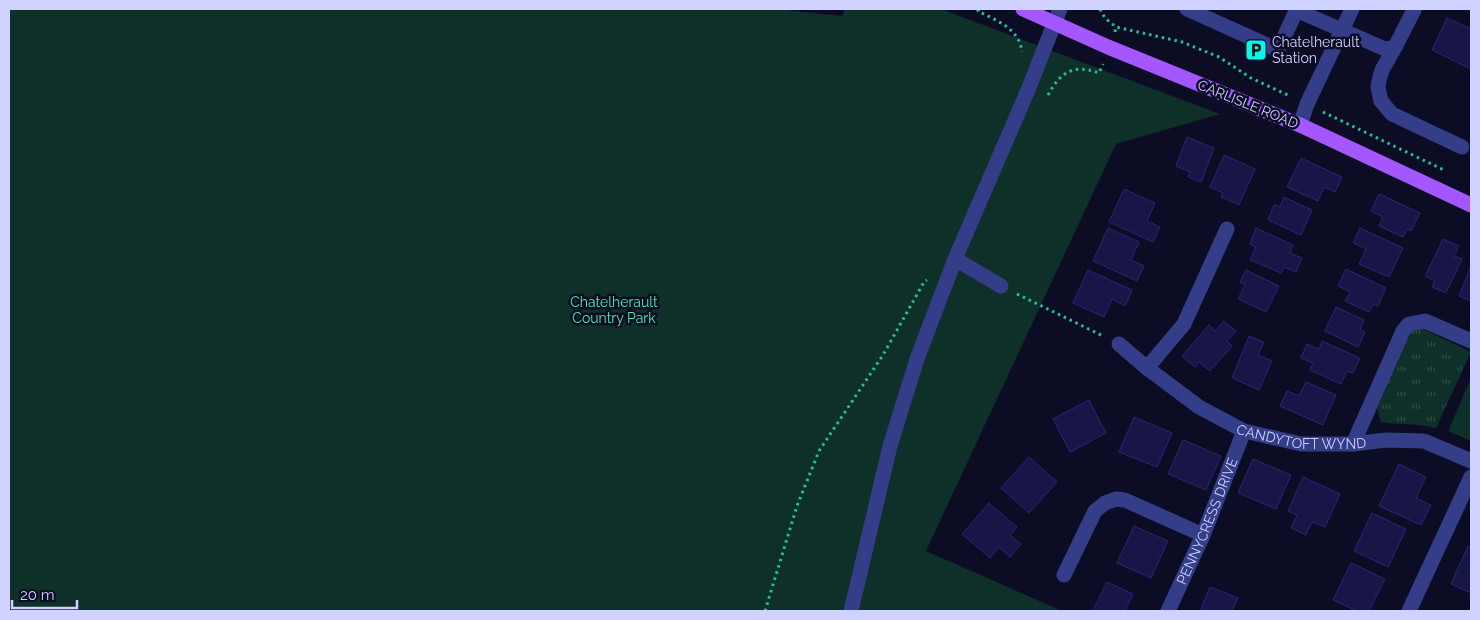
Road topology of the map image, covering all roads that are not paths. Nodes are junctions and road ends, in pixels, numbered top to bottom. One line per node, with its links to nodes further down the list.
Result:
1 (1023, 9): 7 (main road, CARLISLE ROAD)
2 (1060, 9): 7 (street)
3 (1187, 9): 4 (street)
4 (1296, 9): 8 (street)
5 (1352, 9): 8 (street)
6 (1414, 10): 9 (street)
7 (1054, 23): 10 (main road, CARLISLE ROAD); 14 (street)
8 (1343, 30): 9 (street); 10 (street)
9 (1395, 47): 11 (street)
10 (1300, 124): 12 (main road, CARLISLE ROAD)
11 (1462, 147)
12 (1471, 205)
13 (1227, 229): 18 (street)
14 (955, 259): 15 (street); 25 (street)
15 (1001, 286)
16 (1471, 341): 20 (street)
17 (1120, 344): 18 (street, CANDYTOFT WYND)
18 (1148, 368): 19 (street, CANDYTOFT WYND)
19 (1244, 431): 20 (street, CANDYTOFT WYND); 23 (street, PENNYCRESS DRIVE)
20 (1353, 444): 21 (street, CANDYTOFT WYND)
21 (1471, 461)
22 (1471, 477): 27 (street)
23 (1203, 535): 24 (street); 26 (street, PENNYCRESS DRIVE)
24 (1064, 575)
25 (851, 611)
26 (1168, 611)
27 (1409, 611)

